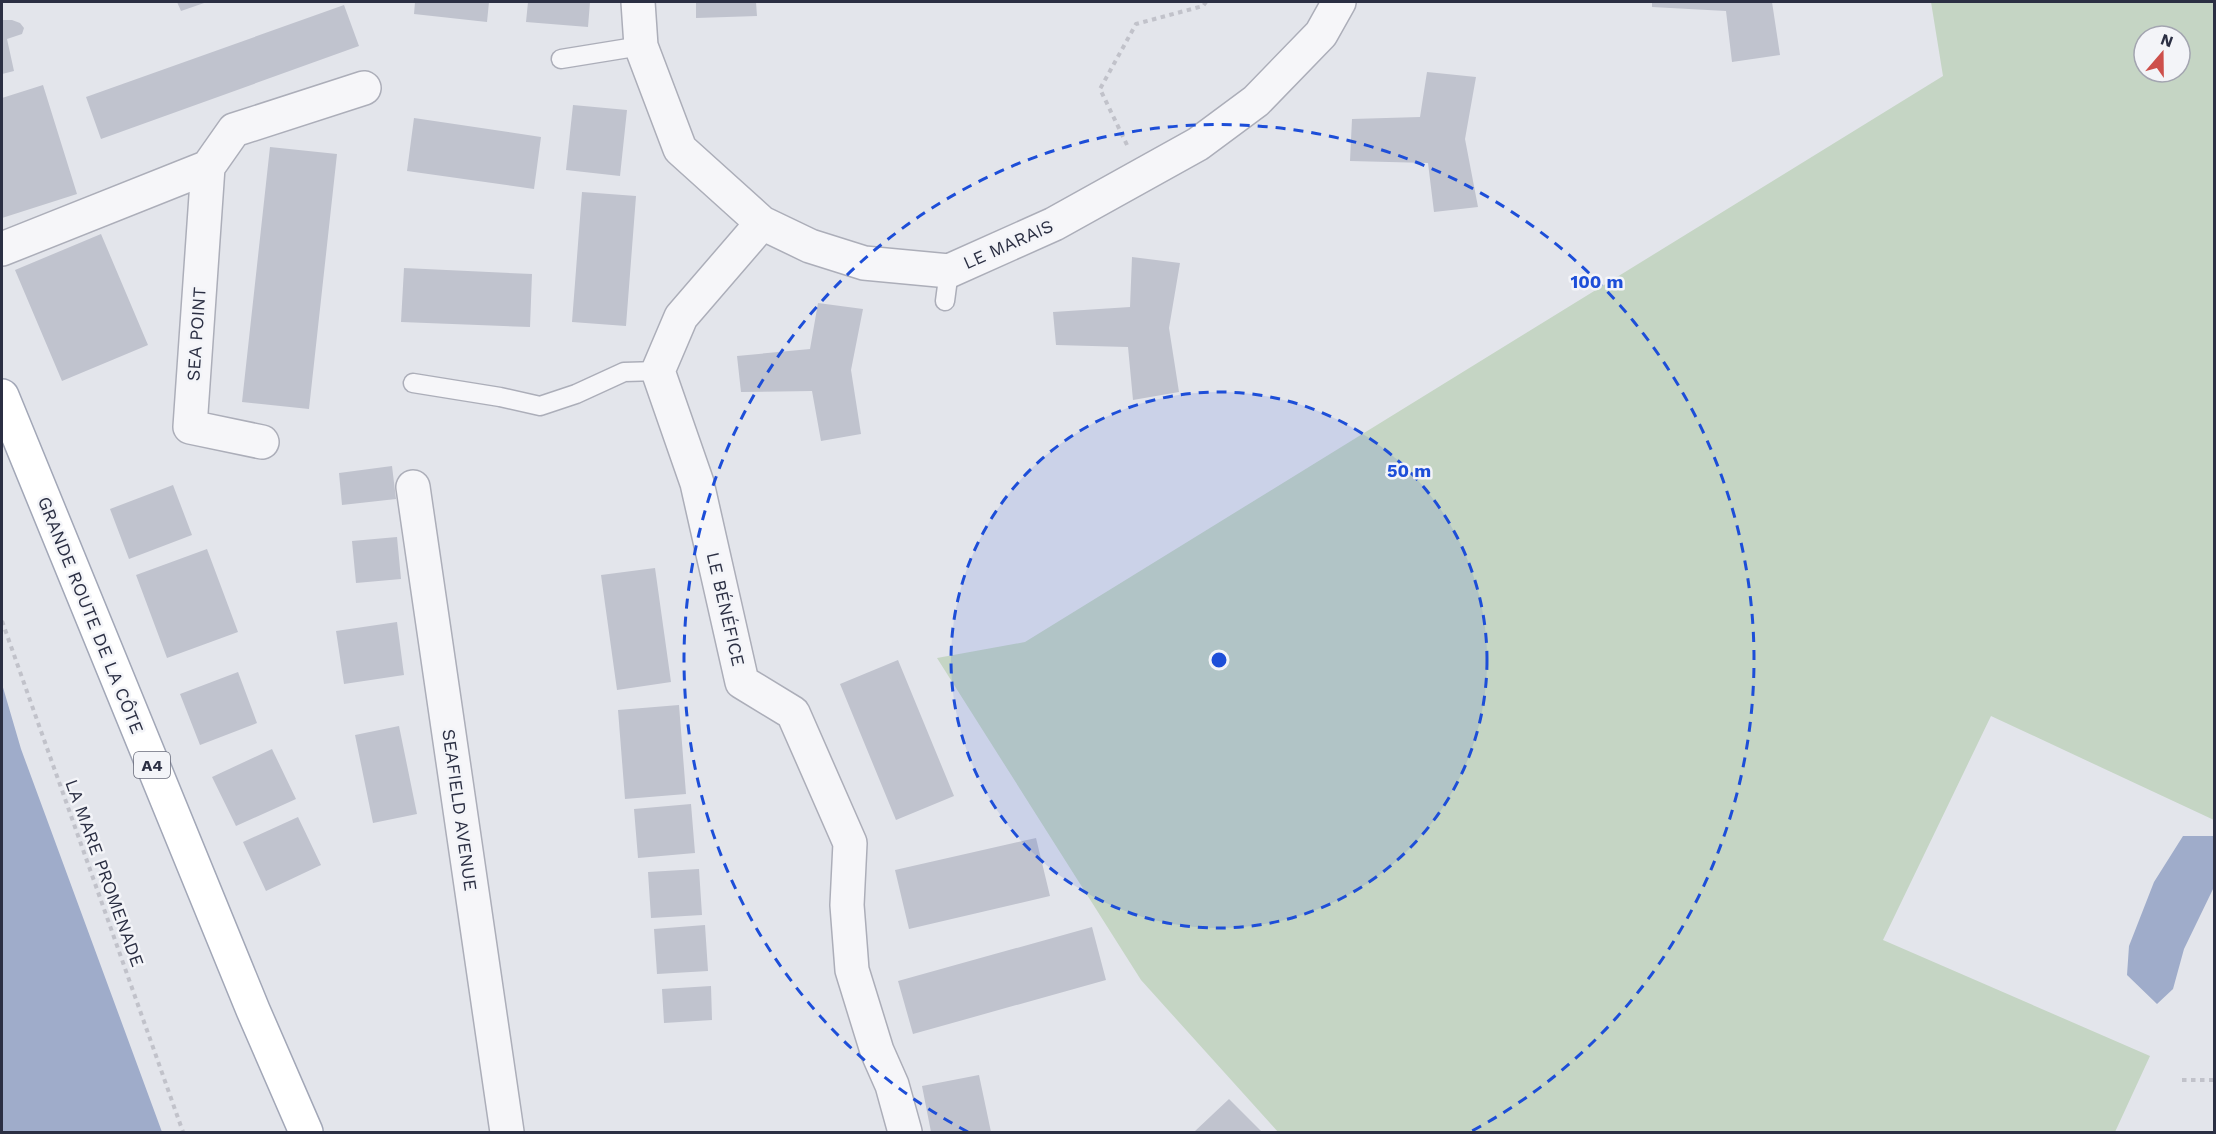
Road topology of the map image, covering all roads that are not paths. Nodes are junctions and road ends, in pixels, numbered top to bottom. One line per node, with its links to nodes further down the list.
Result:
1 (638, 2): 3 (street, LE MARAIS)
2 (1339, 2): 7 (street, LE MARAIS)
3 (641, 46): 4 (lane); 7 (street, LE MARAIS)
4 (561, 59)
5 (364, 88): 6 (street)
6 (208, 167): 8 (street); 12 (street, SEA POINT)
7 (762, 223): 9 (street)
8 (2, 249)
9 (658, 371): 10 (lane); 16 (street, LE BÉNÉFICE)
10 (413, 383)
11 (2, 396): 14 (main road, GRANDE ROUTE DE LA CÔTE / A4)
12 (262, 442)
13 (413, 487): 15 (street, SEAFIELD AVENUE)
14 (306, 1132)
15 (507, 1132)
16 (905, 1132)

